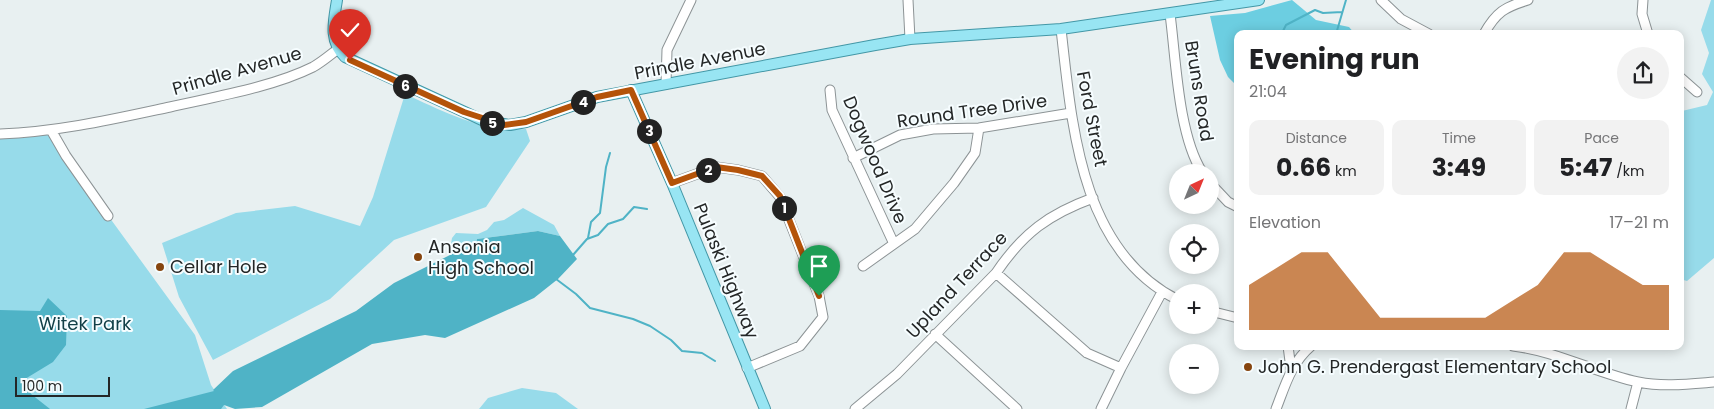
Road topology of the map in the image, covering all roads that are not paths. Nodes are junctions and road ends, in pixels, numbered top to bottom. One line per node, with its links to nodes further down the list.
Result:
1 (337, 0): 14 (main road)
2 (691, 0): 16 (street)
3 (908, 0): 13 (street)
4 (1381, 0): 10 (street)
5 (1528, 0): 11 (street)
6 (1643, 0): 12 (street)
7 (1254, 1): 8 (main road, Prindle Avenue)
8 (1170, 14): 9 (main road, Prindle Avenue); 25 (street, Bruns Road)
9 (1061, 29): 13 (main road, Prindle Avenue); 20 (street, Ford Street)
10 (1421, 30)
11 (1486, 30)
12 (1647, 30)
13 (910, 40): 16 (main road, Prindle Avenue)
14 (338, 49): 17 (main road, Prindle Avenue); 22 (street, Prindle Avenue)
15 (1684, 81): 19 (street)
16 (666, 84): 17 (main road, Prindle Avenue)
17 (631, 90): 26 (main road, Pulaski Highway)
18 (830, 90): 24 (street, Dogwood Drive)
19 (1697, 92)
20 (1071, 112): 21 (street, Round Tree Drive); 28 (street, Ford Street)
21 (979, 128): 24 (street, Round Tree Drive); 31 (street)
22 (51, 130): 23 (street, Prindle Avenue); 30 (street)
23 (0, 134)
24 (852, 158): 31 (street, Dogwood Drive)
25 (1198, 164)
26 (672, 183): 42 (main road, Pulaski Highway); 42 (street)
27 (1219, 193): 29 (street)
28 (1093, 198): 33 (street, Upland Terrace); 34 (street, Ford Street)
29 (1234, 205)
30 (108, 216)
31 (894, 244): 32 (street)
32 (863, 266)
33 (996, 273): 38 (street, Upland Terrace); 43 (street)
34 (1162, 292): 35 (street, Ford Street); 43 (street)
35 (1169, 296)
36 (1219, 313): 37 (street)
37 (1234, 317)
38 (935, 334): 48 (street, Upland Terrace); 49 (street)
39 (1288, 350): 44 (street)
40 (1306, 350): 44 (street)
41 (1530, 350): 45 (street)
42 (748, 368): 47 (main road, Pulaski Highway)
43 (1121, 368): 50 (street)
44 (1291, 370): 51 (street)
45 (1638, 382): 46 (street); 52 (street)
46 (1714, 382)
47 (765, 409)
48 (855, 409)
49 (1017, 409)
50 (1101, 409)
51 (1276, 409)
52 (1631, 409)

